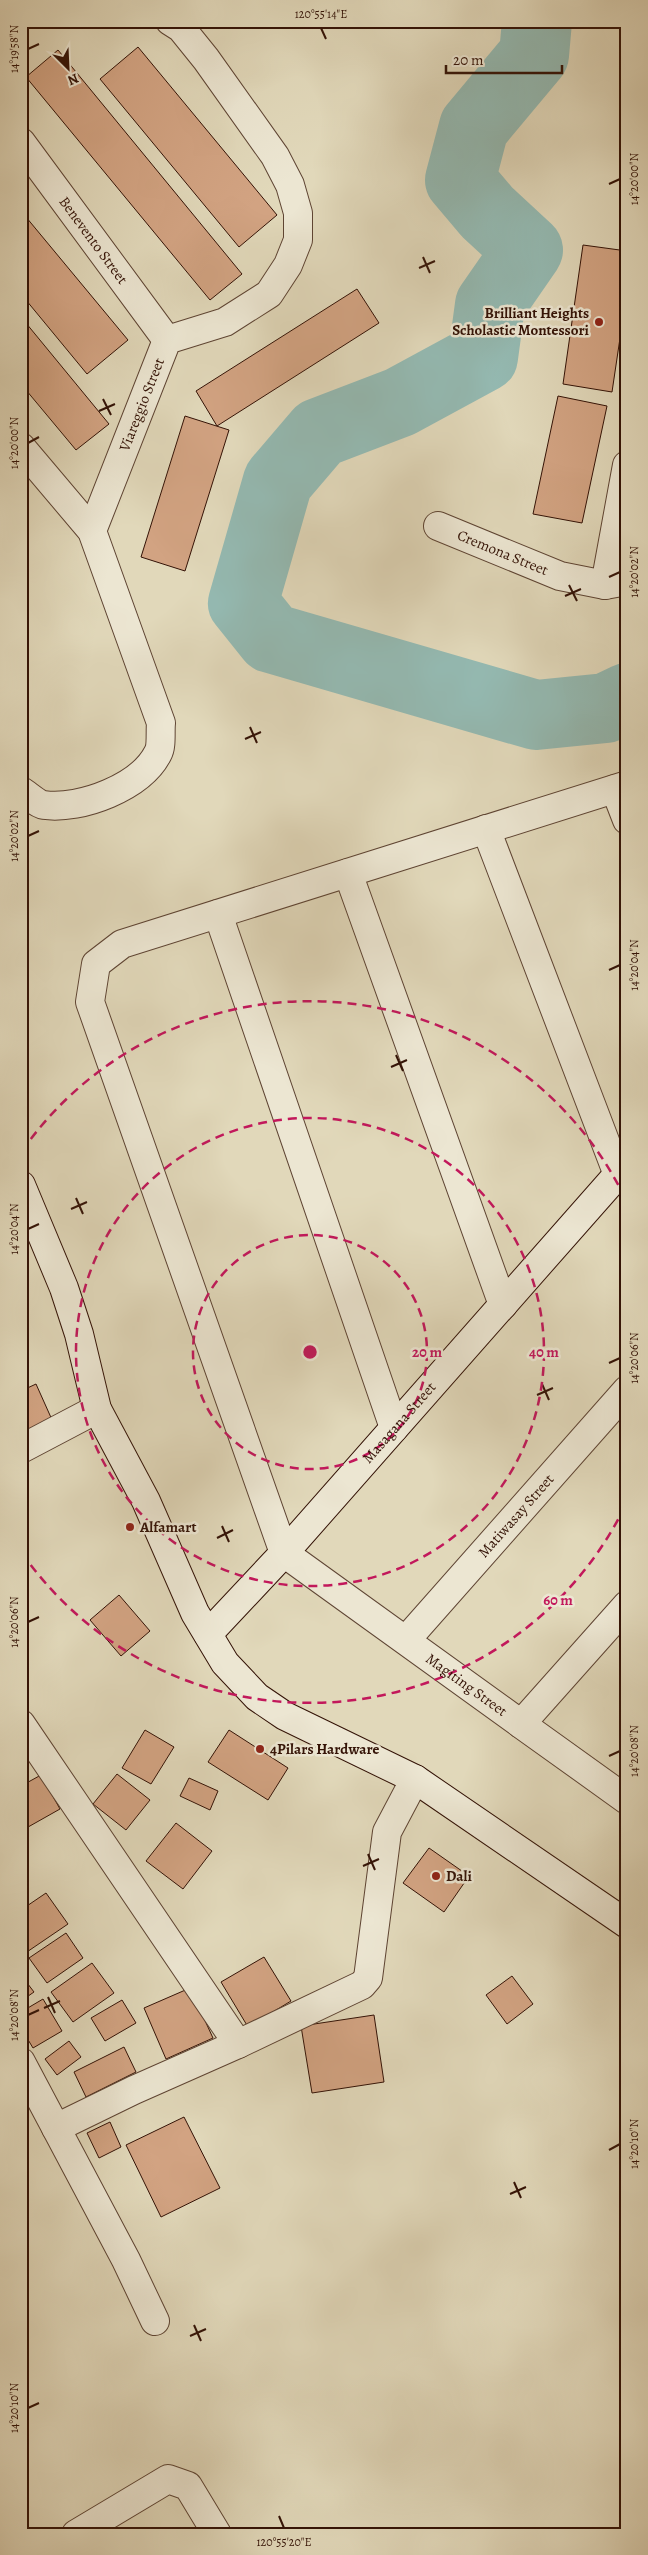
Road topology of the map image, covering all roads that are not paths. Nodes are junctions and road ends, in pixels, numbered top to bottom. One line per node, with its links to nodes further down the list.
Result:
1 (170, 21): 3 (street, Viareggio Street)
2 (21, 142): 3 (street, Benevento Street)
3 (167, 340): 7 (street, Viareggio Street)
4 (21, 448): 7 (street)
5 (627, 465): 8 (street)
6 (438, 526): 8 (street, Cremona Street)
7 (92, 530): 10 (street)
8 (616, 583)
9 (621, 787): 11 (street); 12 (street)
10 (32, 798)
11 (627, 820)
12 (486, 829): 13 (street); 15 (street)
13 (348, 873): 14 (street); 17 (street)
14 (218, 914): 20 (street); 22 (street)
15 (622, 1170): 17 (street, Masagana Street)
16 (21, 1185): 19 (street)
17 (503, 1305): 20 (street, Masagana Street)
18 (627, 1390): 25 (street, Matiwasay Street)
19 (97, 1409): 21 (street); 24 (street)
20 (394, 1428): 22 (street, Masagana Street)
21 (21, 1449)
22 (284, 1553): 24 (street, Masagana Street); 25 (street, Magiting Street)
23 (627, 1605): 27 (street, Magiting Street)
24 (208, 1634): 28 (street)
25 (406, 1640): 27 (street, Magiting Street)
26 (21, 1724): 31 (street)
27 (521, 1724): 29 (street)
28 (415, 1779): 30 (street); 31 (street)
29 (627, 1800)
30 (627, 1924)
31 (238, 2044): 33 (street)
32 (21, 2062): 33 (street)
33 (56, 2128): 34 (street)
34 (155, 2321)
35 (76, 2534): 36 (street)
36 (217, 2534)

